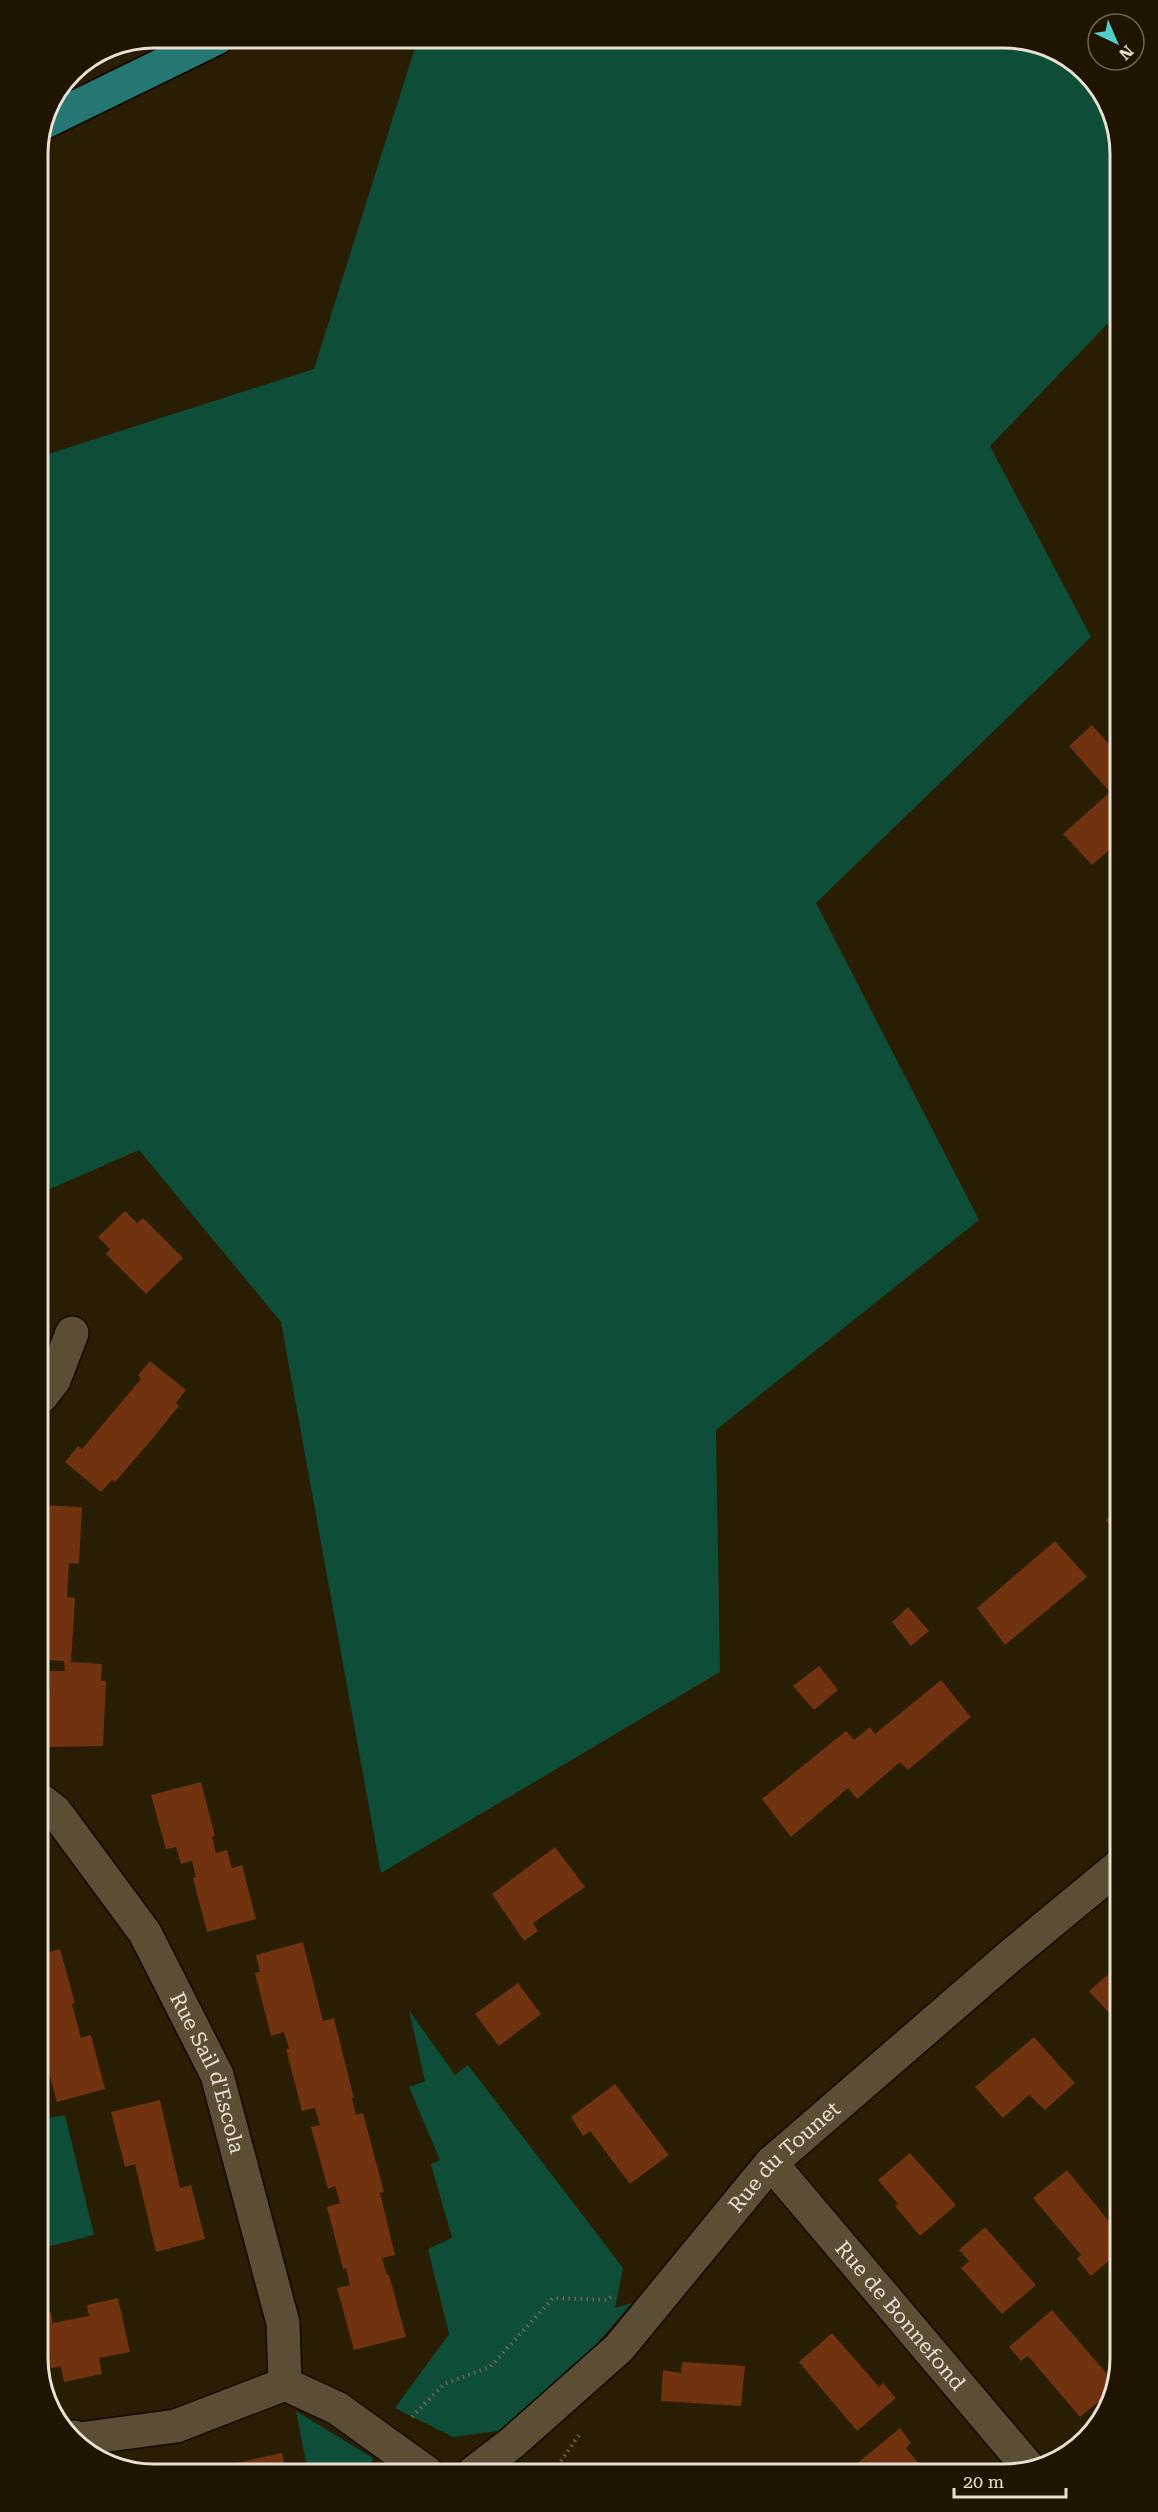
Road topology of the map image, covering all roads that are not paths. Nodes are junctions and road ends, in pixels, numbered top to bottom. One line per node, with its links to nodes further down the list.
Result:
1 (197, 48): 2 (main road)
2 (55, 117)
3 (72, 1333): 4 (street)
4 (48, 1388)
5 (48, 1806): 8 (street, Rue Sail d'Escola)
6 (1110, 1873): 7 (street, Rue du Tounet)
7 (771, 2163): 10 (street, Rue de Bonnefond); 12 (street, Rue du Tounet)
8 (285, 2384): 9 (street); 11 (street)
9 (85, 2438)
10 (1024, 2462)
11 (414, 2464)
12 (484, 2464)

